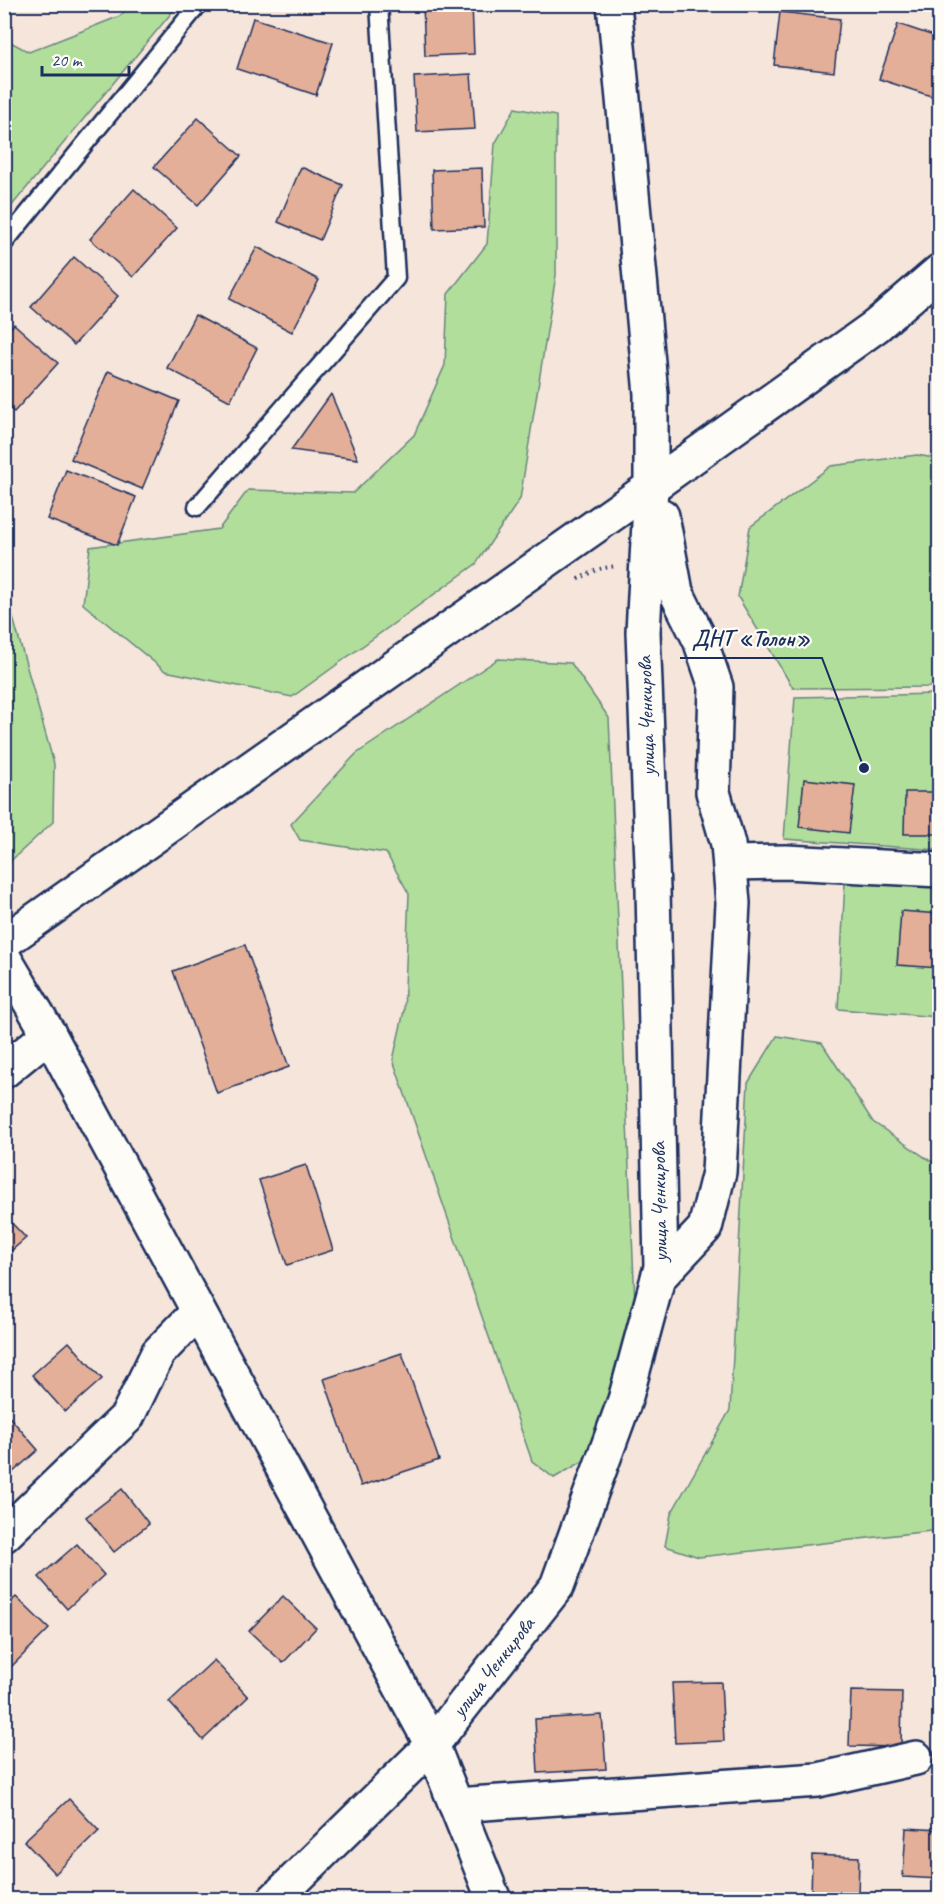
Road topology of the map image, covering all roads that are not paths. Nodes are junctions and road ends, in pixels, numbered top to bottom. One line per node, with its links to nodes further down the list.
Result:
1 (199, 4): 4 (lane)
2 (379, 4): 7 (lane)
3 (614, 4): 6 (street, улица Ченкирова)
4 (4, 243)
5 (939, 271): 6 (street)
6 (651, 487): 8 (street, улица Ченкирова); 9 (street); 12 (street)
7 (197, 507)
8 (643, 632): 9 (street); 16 (street, улица Ченкирова)
9 (700, 640): 10 (street)
10 (730, 863): 11 (street); 16 (street)
11 (939, 870)
12 (4, 942)
13 (4, 958): 14 (street)
14 (49, 1034): 15 (street); 17 (street)
15 (4, 1071)
16 (658, 1278): 19 (street, улица Ченкирова)
17 (198, 1312): 18 (street); 19 (street)
18 (4, 1535)
19 (432, 1745): 21 (street); 22 (street, улица Ченкирова)
20 (916, 1758): 21 (street)
21 (456, 1805): 23 (street)
22 (274, 1899)
23 (494, 1899)

